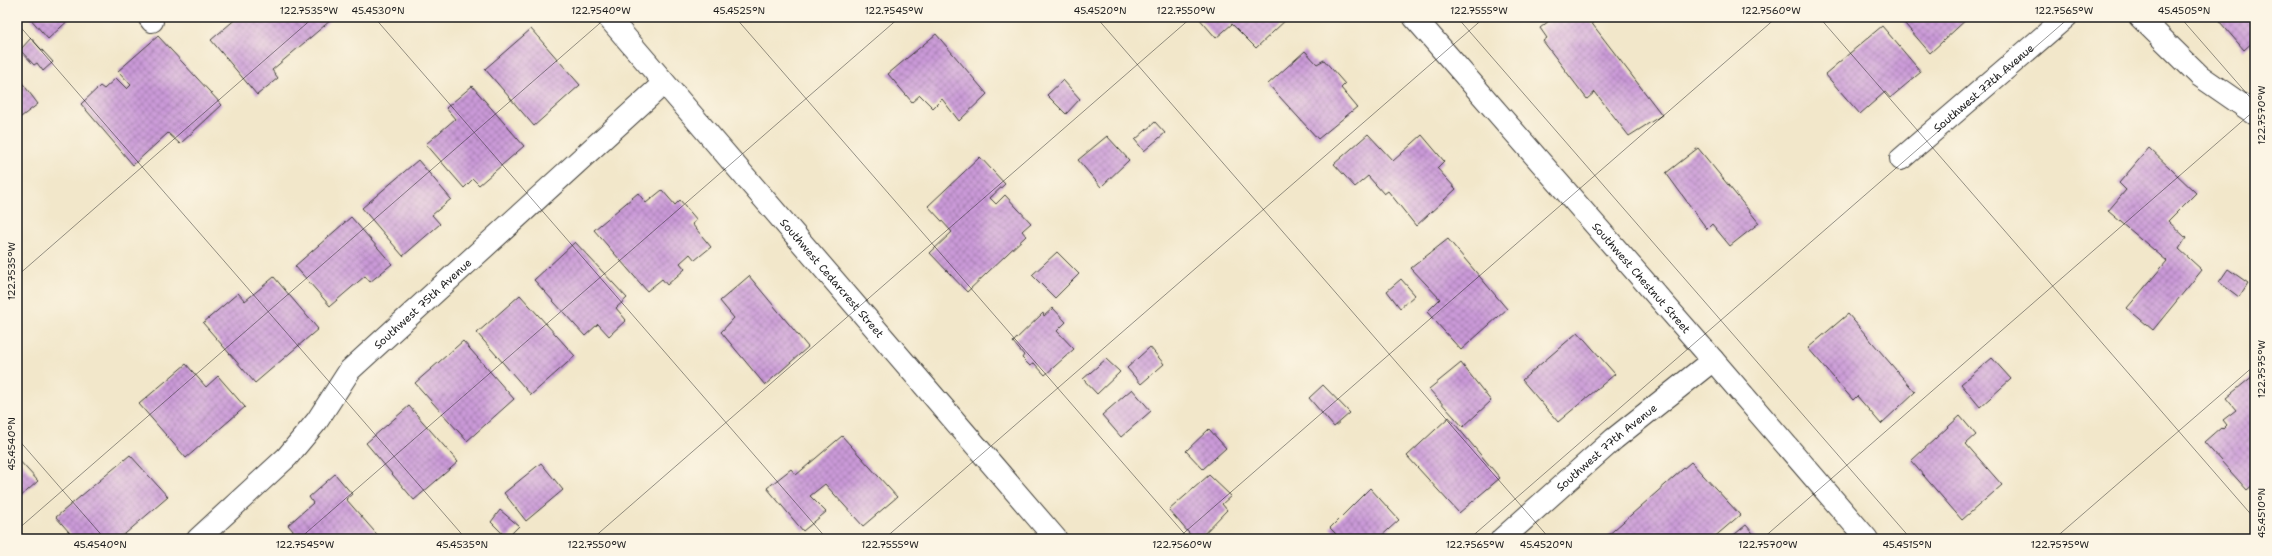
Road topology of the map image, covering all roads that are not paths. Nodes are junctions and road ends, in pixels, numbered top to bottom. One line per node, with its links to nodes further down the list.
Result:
1 (608, 17): 5 (street, Southwest Cedarcrest Street)
2 (1414, 17): 8 (street, Southwest Chestnut Street)
3 (2066, 17): 7 (street, Southwest 77th Avenue)
4 (2140, 17): 6 (street)
5 (664, 83): 9 (street, Southwest 75th Avenue); 10 (street, Southwest Cedarcrest Street)
6 (2255, 114)
7 (1901, 159)
8 (1714, 360): 11 (street, Southwest 77th Avenue); 12 (street, Southwest Chestnut Street)
9 (198, 539)
10 (1056, 539)
11 (1502, 539)
12 (1867, 539)

